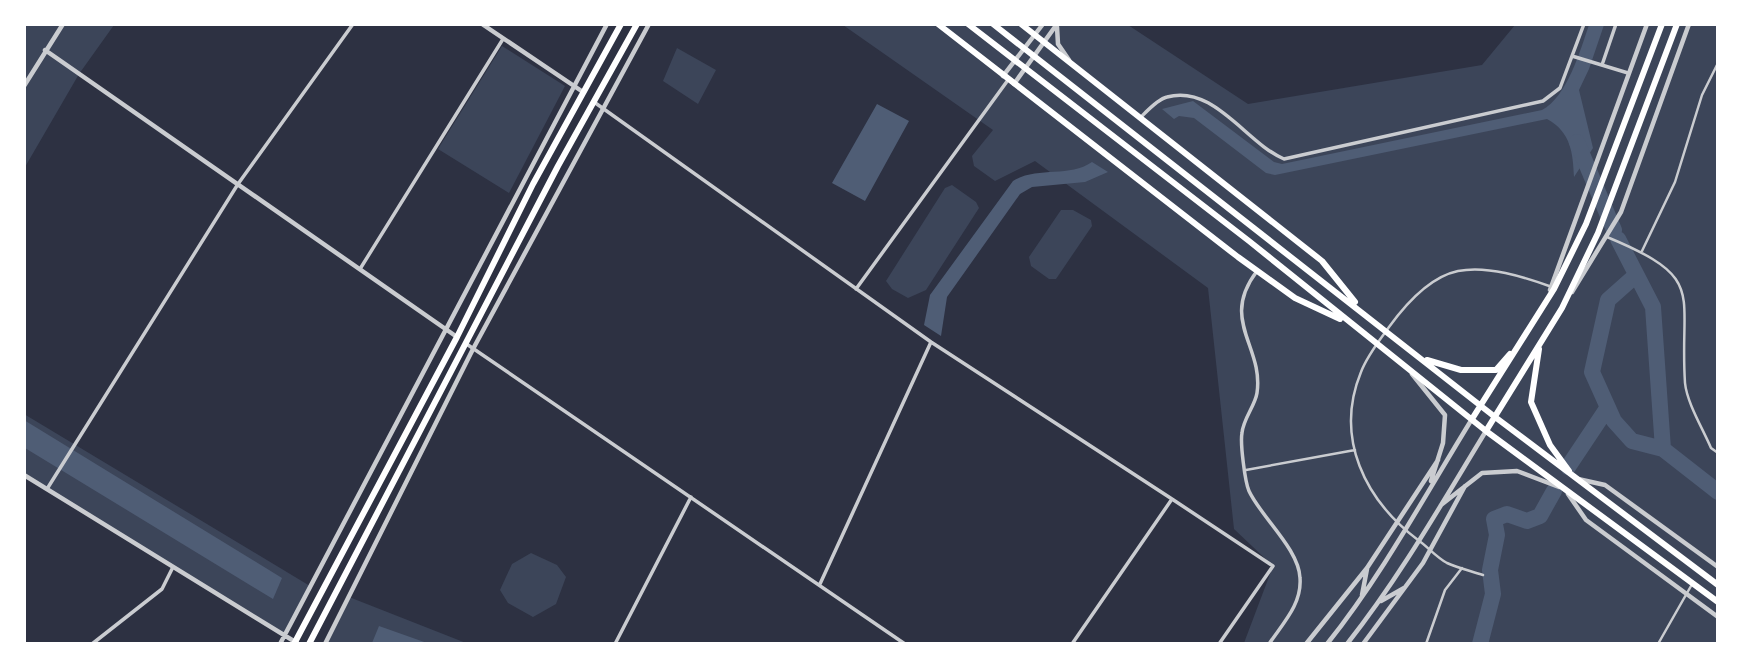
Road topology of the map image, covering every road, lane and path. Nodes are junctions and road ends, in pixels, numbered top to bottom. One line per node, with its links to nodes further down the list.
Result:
1 (63, 24): 23 (street)
2 (353, 24): 36 (street)
3 (482, 24): 21 (street)
4 (607, 24): 31 (street)
5 (621, 24): 32 (main road)
6 (637, 24): 33 (main road)
7 (649, 24): 34 (street)
8 (938, 24): 29 (main road)
9 (968, 24): 46 (main road)
10 (993, 24): 45 (main road)
11 (1021, 24): 20 (main road)
12 (1043, 24): 20 (street)
13 (1057, 24): 22 (street); 25 (street)
14 (1584, 24): 24 (street)
15 (1616, 24): 27 (street)
16 (1647, 24): 28 (street)
17 (1662, 24): 43 (main road)
18 (1677, 24): 44 (main road)
19 (1689, 24): 37 (street)
20 (1035, 35): 22 (main road); 29 (street)
21 (503, 38): 31 (street); 39 (street)
22 (1044, 42): 25 (main road); 29 (street)
23 (45, 50): 30 (street); 36 (street)
24 (1573, 56): 27 (street); 35 (street)
25 (1069, 61): 35 (main road)
26 (1717, 63): 38 (street)
27 (1600, 64): 28 (street)
28 (1630, 74): 41 (street)
29 (1008, 80): 40 (main road); 42 (street)
30 (24, 86)
31 (574, 86): 32 (street); 47 (street)
32 (583, 92): 49 (main road)
33 (594, 102): 34 (street); 54 (main road)
34 (603, 107): 42 (street); 54 (street)
35 (1140, 117): 45 (main road)
36 (238, 184): 39 (street); 68 (street)
37 (1607, 237): 38 (street); 44 (street)
38 (1642, 251): 62 (street)
39 (360, 269): 47 (street)
40 (1257, 271): 46 (main road); 64 (street)
41 (1552, 287): 43 (street); 48 (street)
42 (856, 289): 51 (street)
43 (1547, 300): 50 (main road)
44 (1562, 308): 53 (main road)
45 (1363, 312): 48 (main road)
46 (1348, 323): 52 (main road)
47 (448, 330): 49 (street); 92 (street)
48 (1387, 330): 52 (street); 55 (main road)
49 (457, 337): 95 (main road)
50 (1523, 340): 55 (main road); 57 (main road)
51 (931, 342): 72 (street); 84 (street)
52 (1377, 345): 56 (main road); 61 (street)
53 (1539, 346): 58 (main road); 66 (main road)
54 (470, 347): 71 (street); 96 (main road); 97 (street)
55 (1421, 358): 57 (main road)
56 (1409, 370): 59 (main road); 63 (street)
57 (1480, 406): 58 (main road); 59 (main road)
58 (1495, 417): 60 (main road); 66 (main road)
59 (1472, 419): 60 (main road); 69 (street)
60 (1486, 431): 70 (main road); 73 (street)
61 (1355, 450): 64 (street); 74 (street)
62 (1717, 453)
63 (1438, 460): 69 (street); 74 (street)
64 (1246, 470): 102 (street)
65 (24, 475): 68 (street)
66 (1574, 478): 79 (street); 85 (main road)
67 (1466, 485): 70 (street); 73 (street); 77 (street)
68 (48, 487): 78 (street)
69 (1429, 489): 75 (street)
70 (1566, 490): 83 (main road); 87 (street)
71 (691, 497): 84 (street); 98 (street)
72 (1172, 499): 100 (street); 101 (street)
73 (1441, 505): 76 (street)
74 (1397, 523): 75 (street); 80 (street)
75 (1406, 531): 76 (street); 88 (street)
76 (1420, 541): 77 (street); 89 (street)
77 (1431, 551): 81 (street); 86 (street)
78 (173, 567): 92 (street); 93 (street)
79 (1717, 567)
80 (1367, 568): 88 (street); 103 (street)
81 (1462, 568): 82 (street); 107 (street)
82 (1483, 575)
83 (1692, 583): 87 (street); 90 (main road)
84 (820, 584): 99 (street)
85 (1717, 585)
86 (1408, 586): 89 (street); 106 (street)
87 (1687, 593): 91 (street); 108 (street)
88 (1362, 598): 104 (street)
89 (1381, 601): 105 (street)
90 (1717, 602)
91 (1717, 617)
92 (284, 636): 94 (street); 95 (street)
93 (92, 643)
94 (280, 643)
95 (295, 643)
96 (310, 643)
97 (325, 643)
98 (615, 643)
99 (905, 643)
100 (1072, 643)
101 (1219, 643)
102 (1269, 643)
103 (1306, 643)
104 (1326, 643)
105 (1347, 643)
106 (1363, 643)
107 (1426, 643)
108 (1658, 643)

